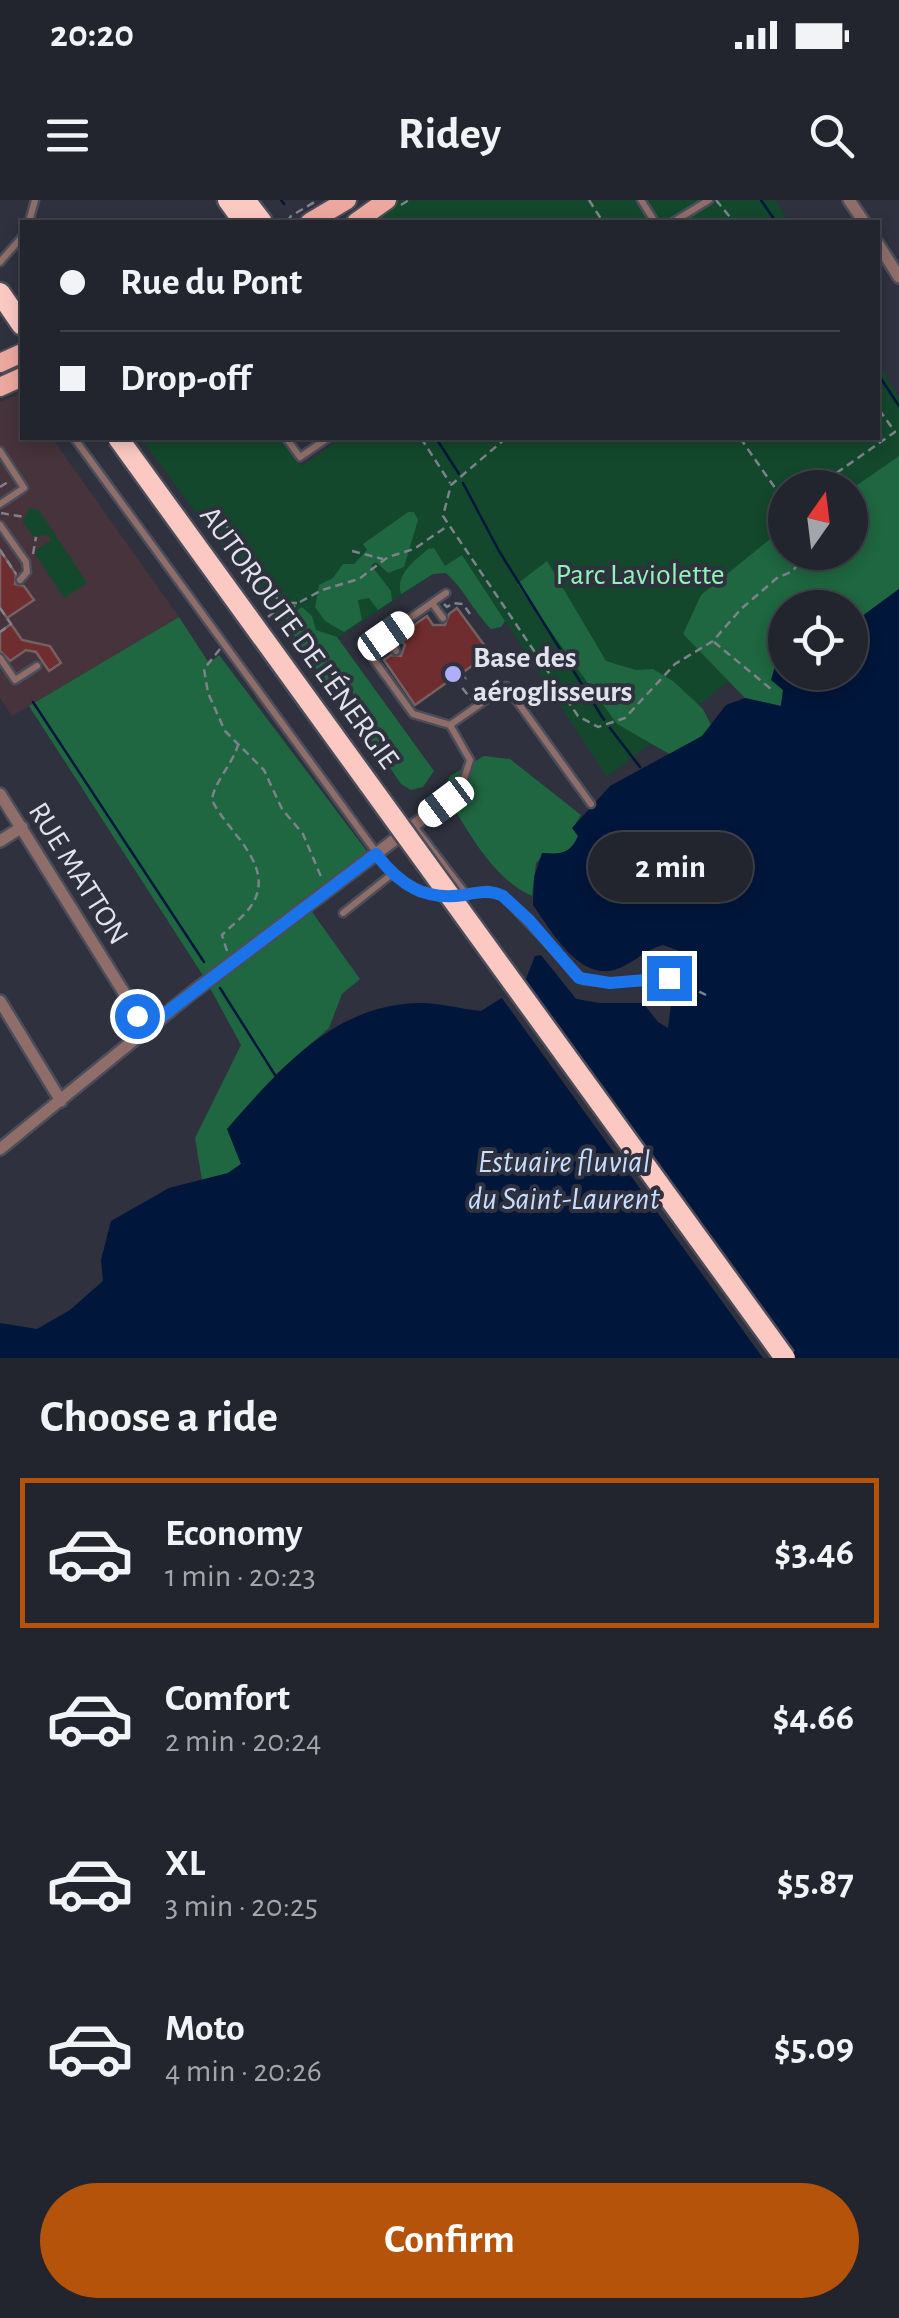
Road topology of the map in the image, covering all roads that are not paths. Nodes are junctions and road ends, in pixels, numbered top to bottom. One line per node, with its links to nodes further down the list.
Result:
1 (245, 200): 5 (highway)
2 (347, 200): 6 (main road)
3 (387, 200): 7 (main road)
4 (708, 200): 8 (lane)
5 (260, 220)
6 (313, 220)
7 (359, 220)
8 (677, 220)
9 (20, 238): 11 (lane)
10 (880, 247): 13 (street)
11 (0, 262)
12 (0, 274): 15 (highway)
13 (899, 277)
14 (0, 294): 16 (highway)
15 (20, 302)
16 (20, 321)
17 (75, 440): 40 (lane)
18 (105, 440): 49 (highway, AUTOROUTE DE L'ÉNERGIE)
19 (119, 440): 50 (highway, AUTOROUTE DE L'ÉNERGIE, bridge)
20 (287, 440): 21 (lane)
21 (325, 440)
22 (0, 452): 23 (lane)
23 (0, 504)
24 (0, 524): 25 (lane)
25 (18, 577)
26 (446, 594): 27 (lane)
27 (432, 603): 28 (lane); 29 (lane)
28 (443, 618)
29 (386, 636): 30 (lane); 33 (lane)
30 (396, 651)
31 (0, 658): 32 (lane)
32 (37, 666)
33 (450, 725): 35 (lane); 36 (lane)
34 (0, 794): 38 (street, RUE MATTON)
35 (446, 802): 37 (street)
36 (591, 804)
37 (414, 826): 40 (street); 42 (lane)
38 (22, 827): 39 (street); 46 (street, RUE MATTON)
39 (0, 842)
40 (376, 854): 41 (lane); 46 (street)
41 (392, 874): 42 (lane); 43 (lane)
42 (466, 894): 44 (lane)
43 (343, 913)
44 (669, 978)
45 (0, 1001): 47 (street)
46 (146, 1028): 47 (street)
47 (61, 1102): 48 (street)
48 (0, 1148)
49 (771, 1358)
50 (785, 1358)

